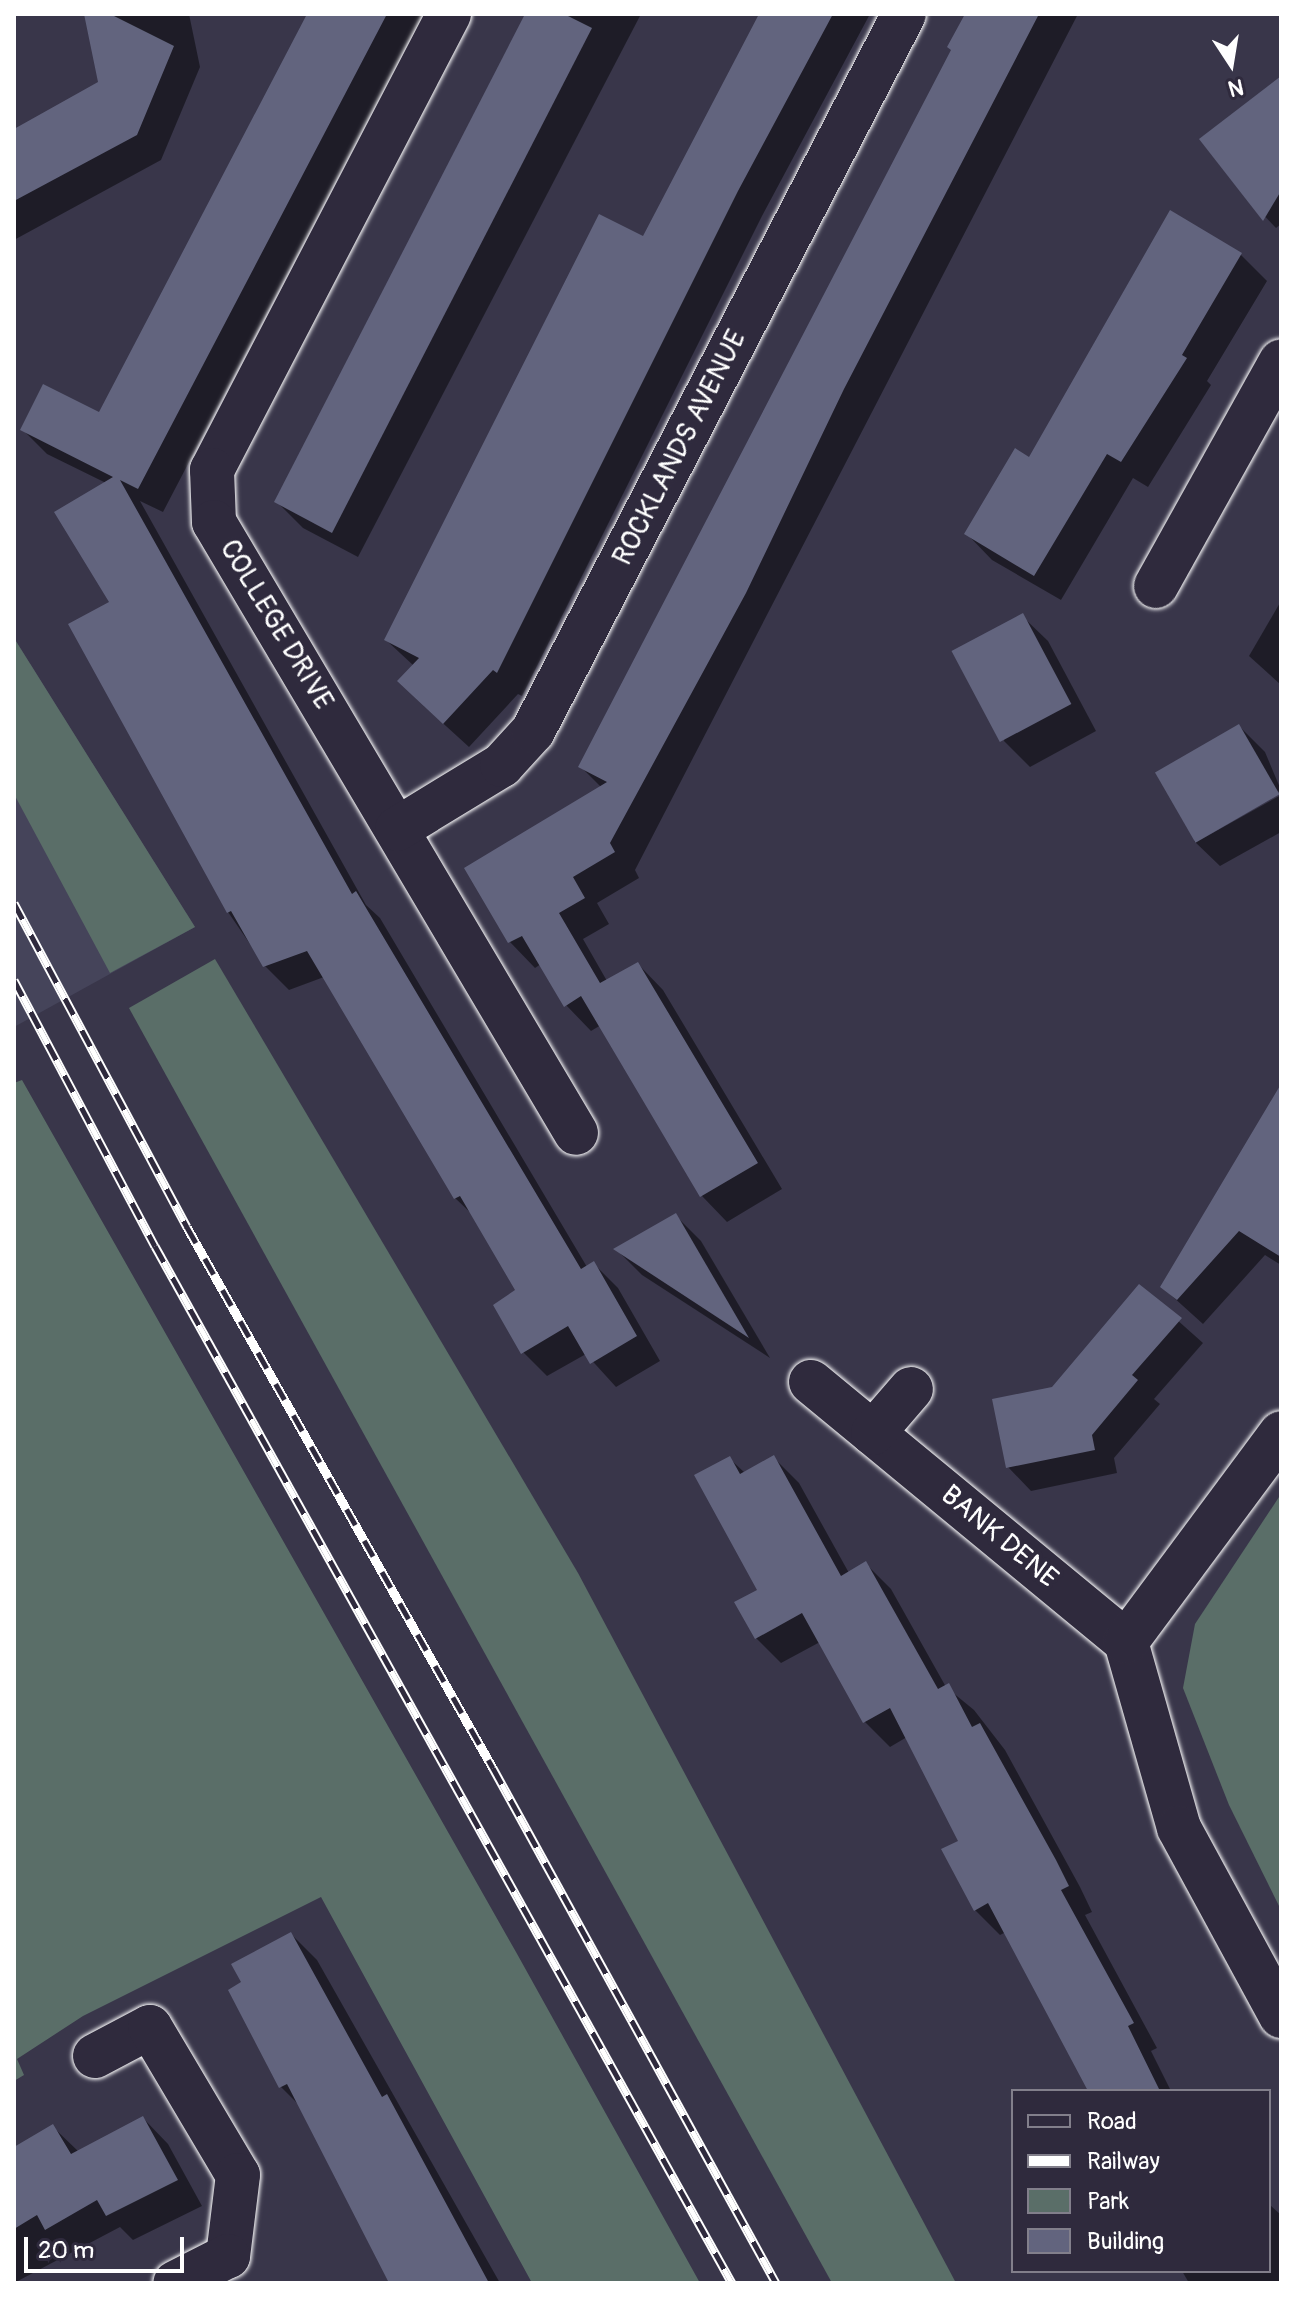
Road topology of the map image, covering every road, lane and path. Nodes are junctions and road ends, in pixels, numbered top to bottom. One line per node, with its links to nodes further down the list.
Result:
1 (449, 14): 5 (street, COLLEGE DRIVE)
2 (904, 14): 5 (street, ROCKLANDS AVENUE)
3 (1281, 361): 4 (street)
4 (1156, 586)
5 (397, 829): 6 (street, COLLEGE DRIVE)
6 (576, 1133)
7 (811, 1382): 9 (street, BANK DENE)
8 (911, 1389): 9 (street)
9 (873, 1433): 11 (street, BANK DENE)
10 (1281, 1433): 11 (street)
11 (1126, 1642): 12 (street)
12 (1281, 2016)
13 (95, 2056): 14 (street)
14 (235, 2269): 15 (street)
15 (175, 2283)

